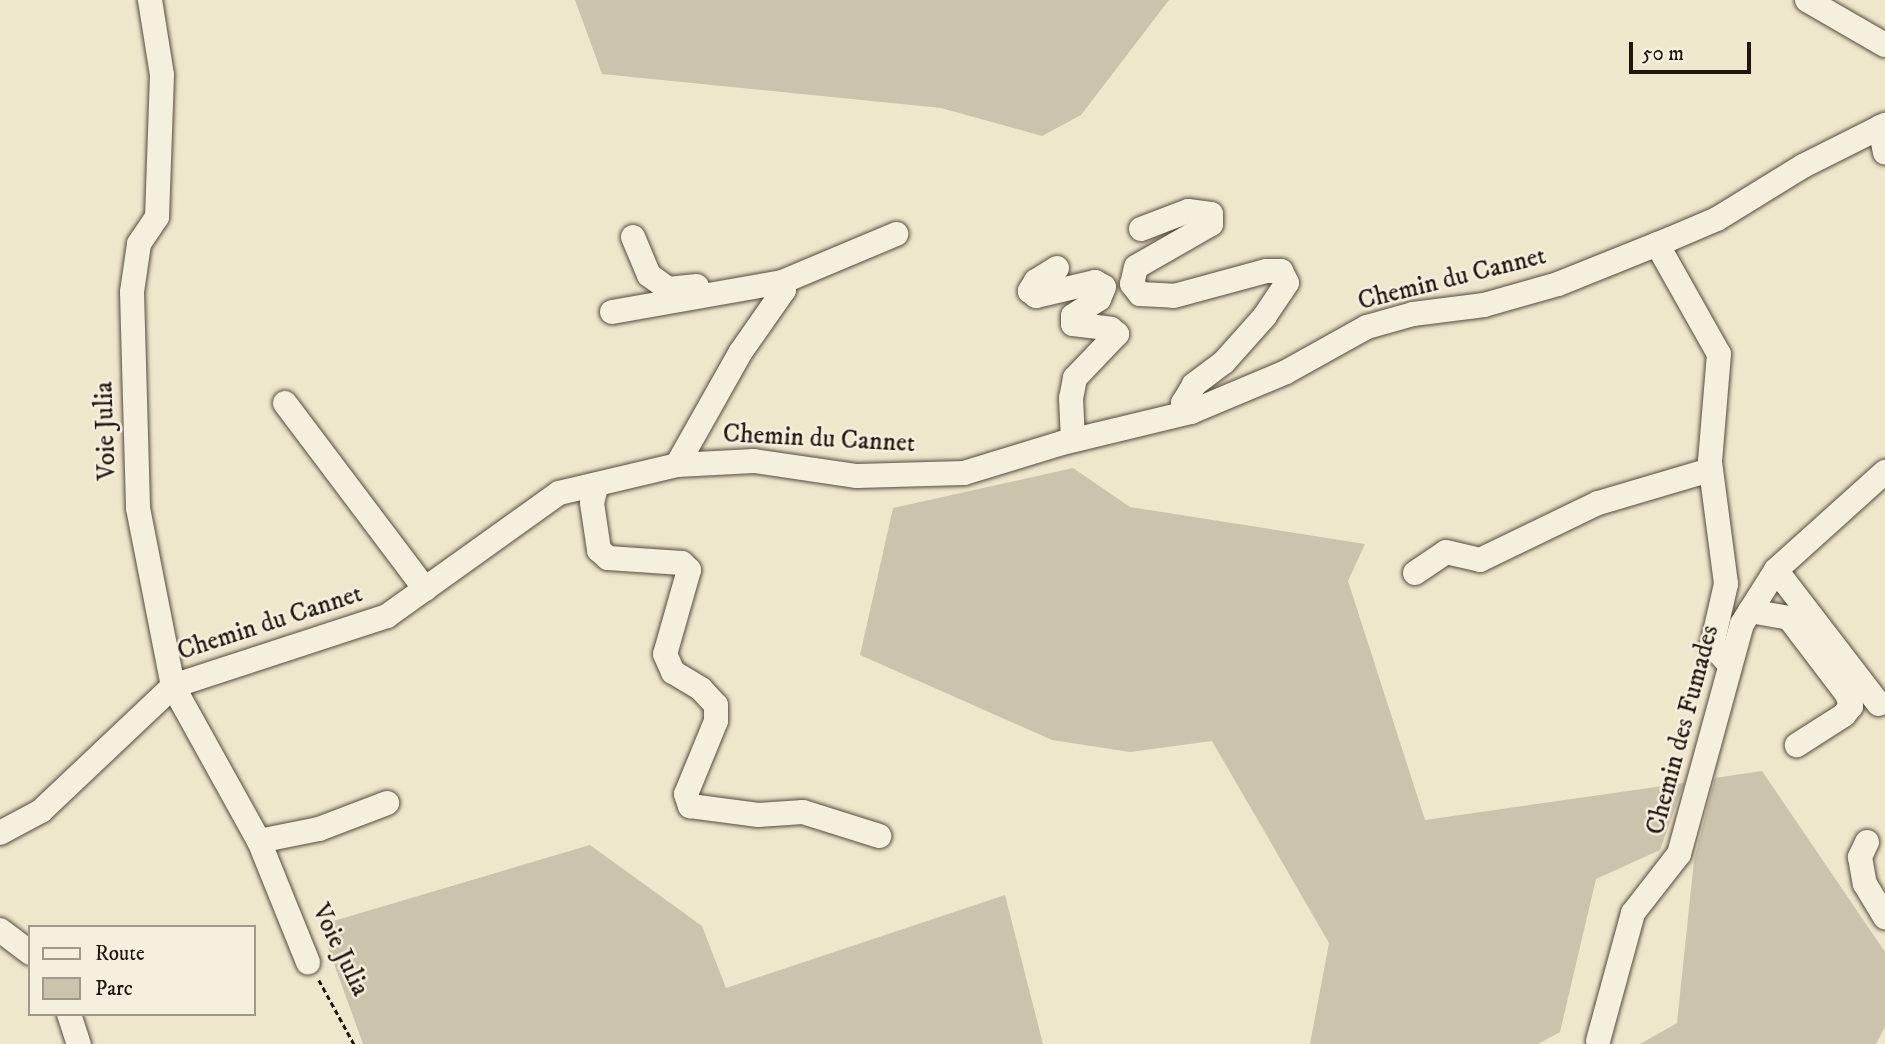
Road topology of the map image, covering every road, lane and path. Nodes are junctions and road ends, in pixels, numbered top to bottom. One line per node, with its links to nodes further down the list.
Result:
1 (150, 0): 28 (street, Voie Julia)
2 (1807, 0): 5 (street)
3 (1829, 0): 4 (street)
4 (1885, 33)
5 (1885, 45)
6 (1882, 126): 7 (street); 11 (street, Chemin du Cannet)
7 (1885, 153)
8 (1141, 229): 17 (street)
9 (896, 234): 13 (street)
10 (634, 237): 14 (street)
11 (1657, 244): 17 (street, Chemin du Cannet); 20 (street)
12 (1057, 268): 18 (street)
13 (782, 282): 14 (street); 19 (street)
14 (732, 292): 15 (street)
15 (612, 312)
16 (285, 403): 25 (street)
17 (1191, 412): 18 (street, Chemin du Cannet)
18 (1073, 440): 19 (street, Chemin du Cannet)
19 (677, 465): 22 (street, Chemin du Cannet)
20 (1710, 470): 24 (street); 27 (street)
21 (1885, 472): 23 (street, Chemin des Fumades)
22 (596, 487): 25 (street, Chemin du Cannet); 33 (street)
23 (1776, 570): 26 (street, Chemin des Fumades); 29 (street)
24 (1415, 573)
25 (425, 589): 28 (street, Chemin du Cannet)
26 (1750, 611): 27 (street, Chemin des Fumades); 30 (street)
27 (1730, 665): 41 (street, Chemin des Fumades)
28 (173, 686): 32 (street, Chemin du Cannet); 34 (street, Voie Julia)
29 (1879, 704)
30 (1797, 745)
31 (387, 803): 34 (street)
32 (0, 833)
33 (880, 836)
34 (258, 841): 39 (street, Voie Julia)
35 (1867, 842): 36 (street)
36 (1885, 916)
37 (0, 930): 38 (street)
38 (28, 951)
39 (308, 961): 43 (path, Voie Julia)
40 (70, 1016): 42 (street)
41 (1598, 1041)
42 (79, 1044)
43 (354, 1044)

